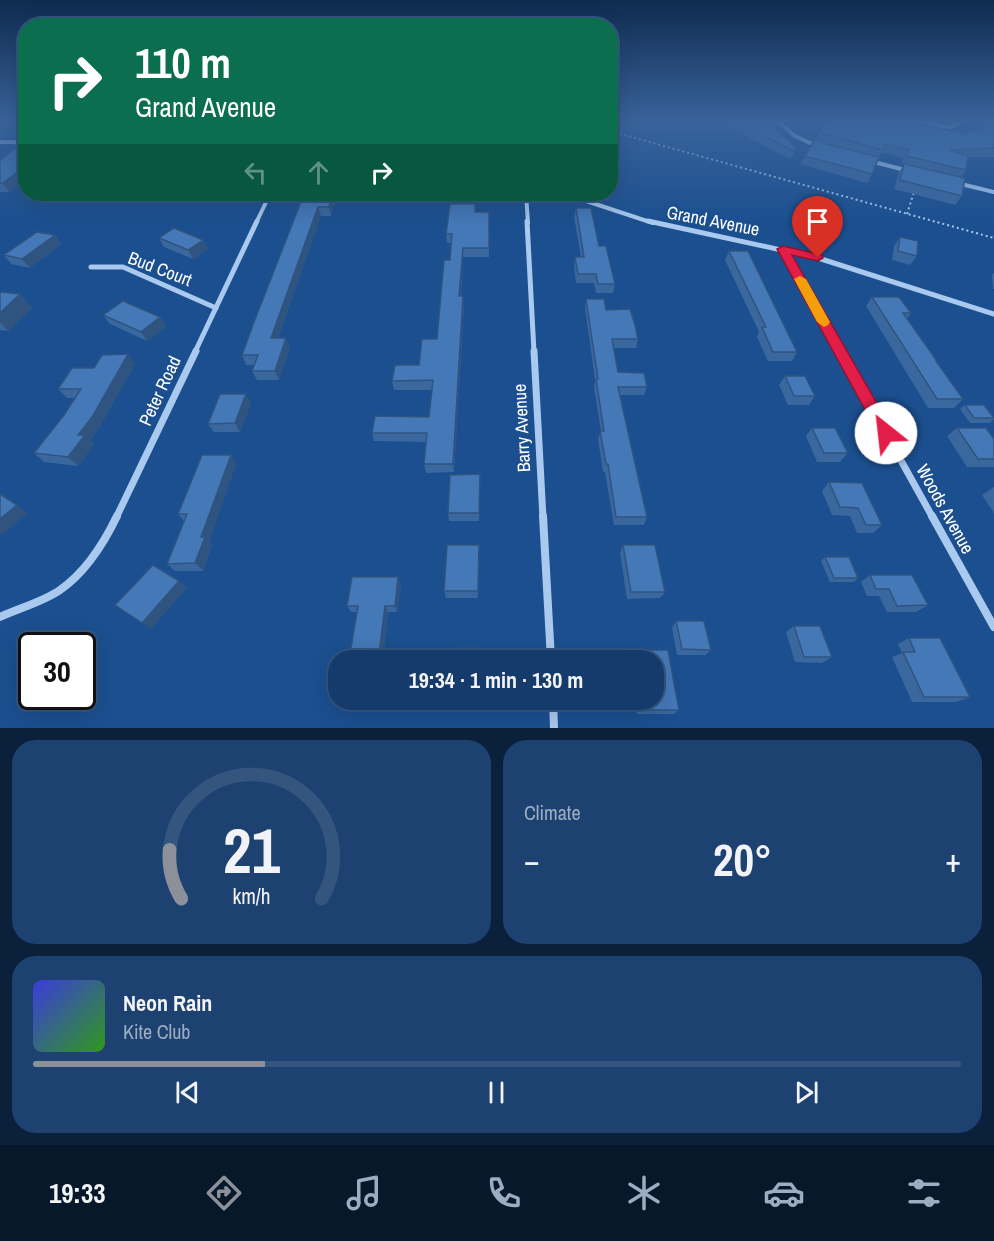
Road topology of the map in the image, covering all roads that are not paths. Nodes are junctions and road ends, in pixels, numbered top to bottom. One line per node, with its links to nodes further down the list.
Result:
1 (867, 160): 2 (street)
2 (921, 174)
3 (952, 182): 4 (street)
4 (994, 192)
5 (267, 201): 10 (street, Peter Road)
6 (526, 201): 14 (street, Barry Avenue)
7 (586, 201): 8 (street, Grand Avenue)
8 (783, 249): 11 (street, Grand Avenue); 13 (street, Woods Avenue)
9 (91, 267): 10 (street, Bud Court)
10 (216, 308): 12 (street, Peter Road)
11 (994, 314)
12 (0, 617)
13 (994, 627)
14 (550, 650)
15 (553, 710): 16 (street)
16 (554, 728)

